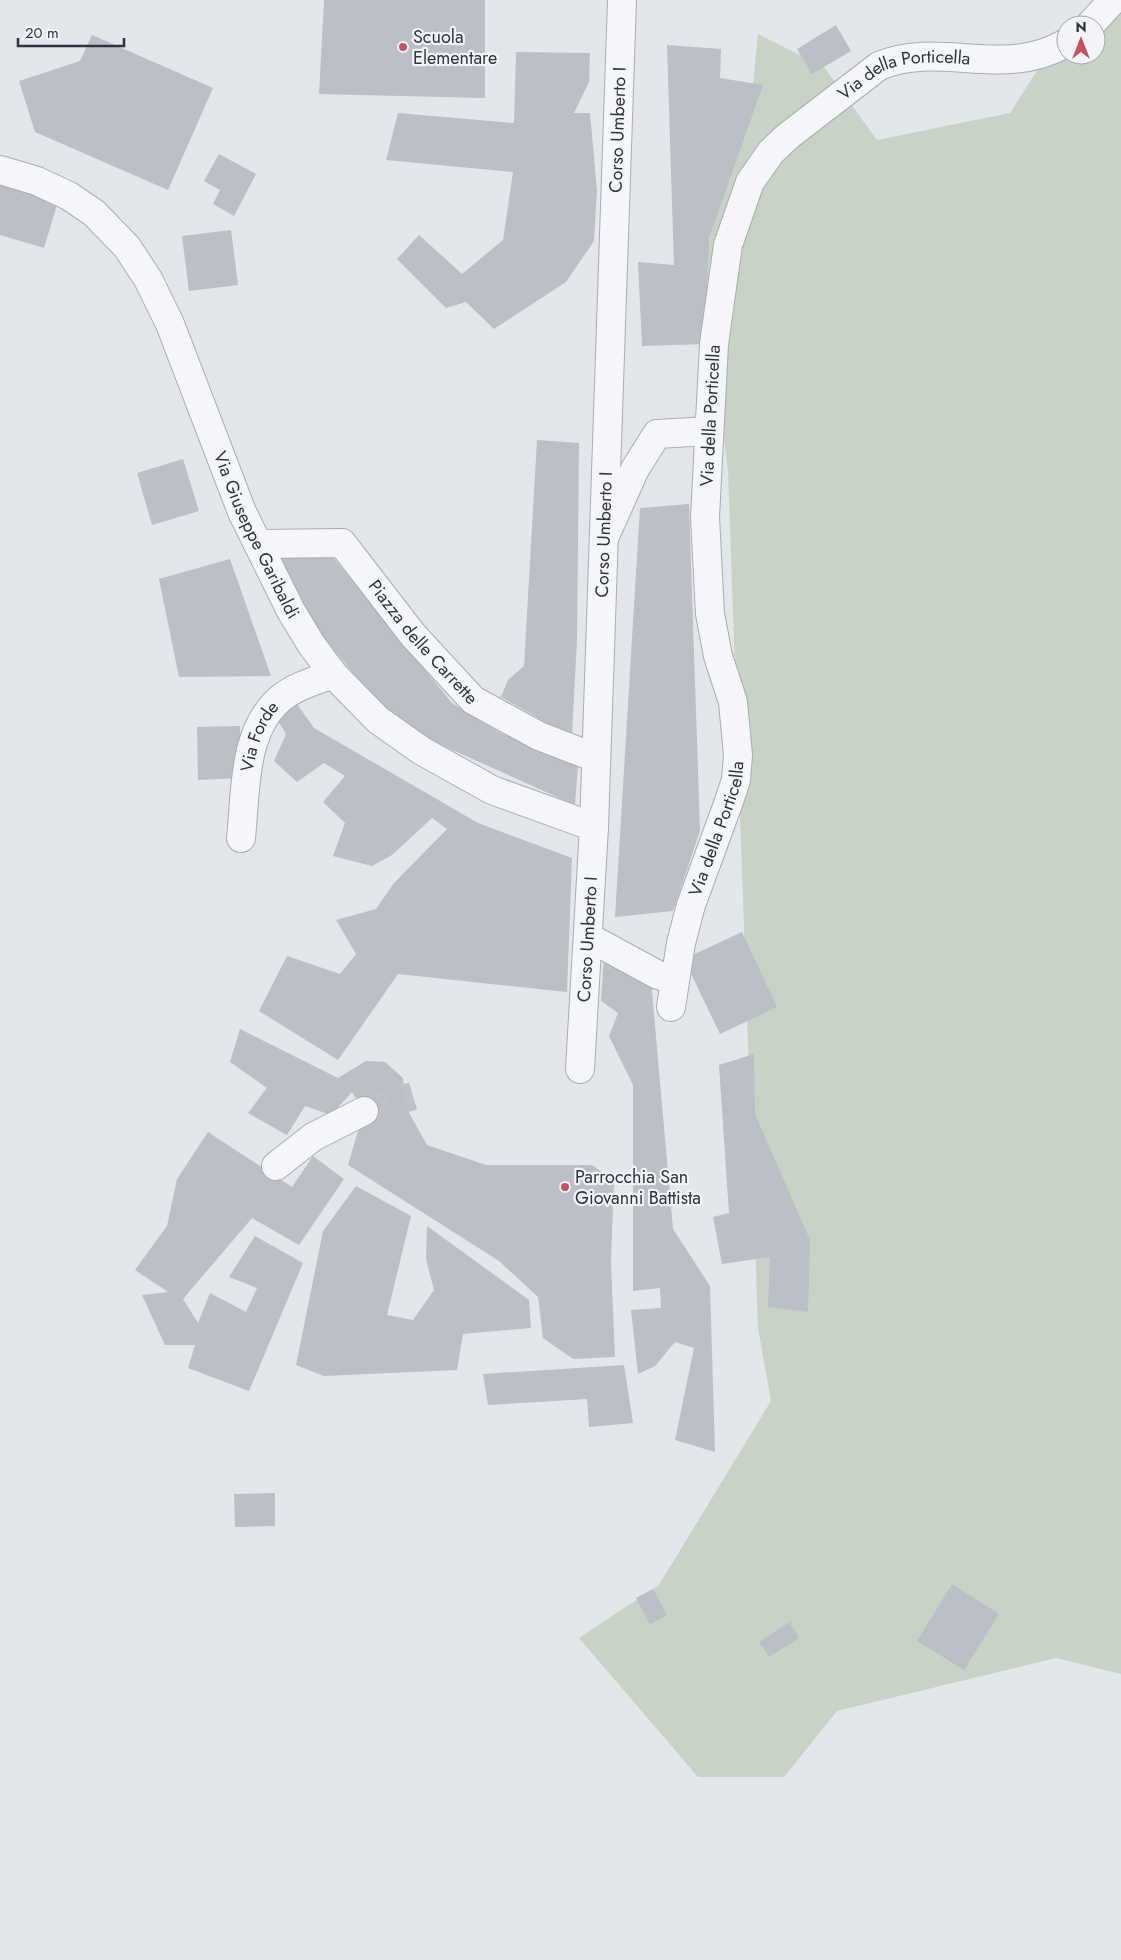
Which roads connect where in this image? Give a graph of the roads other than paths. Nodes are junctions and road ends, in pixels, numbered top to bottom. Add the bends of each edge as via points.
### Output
1 (622, 0) edge
2 (1112, 0) edge
3 (1099, 15) edge
4 (1056, 48) edge
5 (0, 170) edge
6 (709, 431) junction
7 (604, 538) junction
8 (258, 544) junction
9 (333, 674) junction
10 (596, 758) junction
11 (594, 826) junction
12 (242, 838) dead end
13 (588, 938) junction
14 (674, 980) junction
15 (671, 1007) dead end
16 (580, 1069) dead end
17 (364, 1111) tunnel mouth
18 (276, 1166) dead end

1 - 7 street, Corso Umberto I
2 - 3 street
4 - 6 street, Via della Porticella via 1022,59 992,61 914,56 892,61 868,73 771,152 750,182 728,246 714,344
5 - 8 street, Via Giuseppe Garibaldi via 37,181 69,196 94,213 127,247 148,279 170,324 242,512
6 - 7 street via 657,434 635,469
6 - 14 street, Via della Porticella via 705,517 708,599 715,642 733,702 738,756 736,780 691,905
7 - 10 street, Corso Umberto I
8 - 9 street, Via Giuseppe Garibaldi via 291,610
8 - 10 street, Piazza delle Carrette via 342,543 413,635 474,700 539,736
9 - 11 street, Via Giuseppe Garibaldi via 378,720 422,751 492,790
9 - 12 street, Via Forde via 280,698 262,721 248,764
10 - 11 street, Corso Umberto I
11 - 13 street, Corso Umberto I
13 - 14 street via 658,975
13 - 16 street, Corso Umberto I
14 - 15 street, Via della Porticella
17 - 18 street via 313,1137

